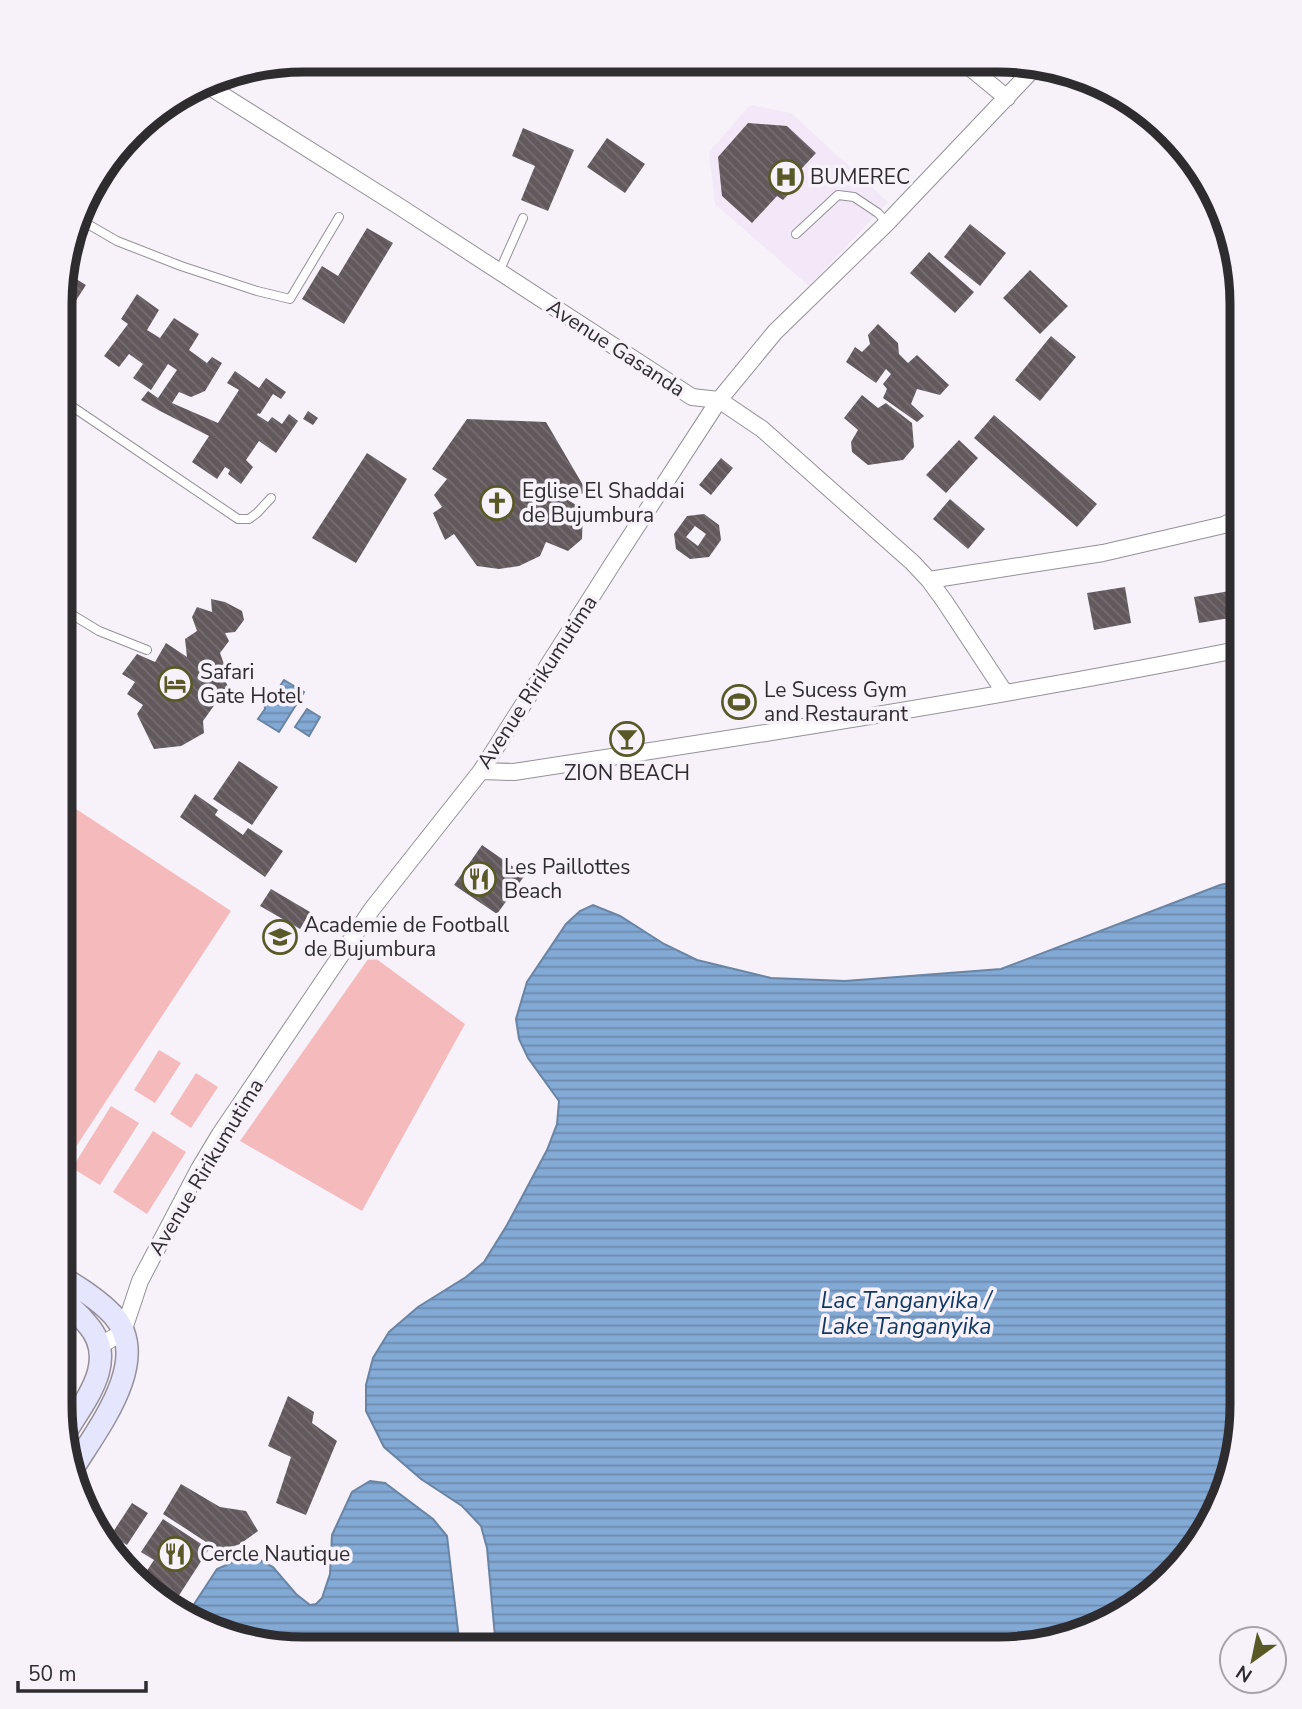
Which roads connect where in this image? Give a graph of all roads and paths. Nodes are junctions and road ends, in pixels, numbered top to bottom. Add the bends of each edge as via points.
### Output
1 (975, 72) edge
2 (1029, 74) edge
3 (215, 90) edge
4 (1007, 98) junction
5 (339, 217) dead end
6 (523, 219) dead end
7 (86, 223) edge
8 (887, 223) junction
9 (796, 234) dead end
10 (499, 272) junction
11 (719, 400) junction
12 (72, 406) edge
13 (271, 498) dead end
14 (1230, 522) edge
15 (929, 580) junction
16 (72, 615) edge
17 (147, 650) dead end
18 (1230, 651) edge
19 (1006, 693) junction
20 (481, 771) junction
21 (72, 1283) edge
22 (72, 1309) edge
23 (122, 1332) junction
24 (101, 1346) junction
25 (72, 1422) edge
26 (78, 1460) edge

1 - 4 street
2 - 4 street, Avenue Ririkumutima
3 - 10 street, Avenue Gasanda
4 - 8 street, Avenue Ririkumutima
5 - 7 lane via 290,299 181,266 117,241
6 - 10 lane
8 - 9 lane via 854,197 838,195
8 - 11 street, Avenue Ririkumutima via 775,332
10 - 11 street, Avenue Gasanda via 692,397
11 - 15 street, Avenue Gasanda via 762,429
11 - 20 street, Avenue Ririkumutima
12 - 13 lane via 238,519 249,519
14 - 15 street via 1103,553
15 - 19 street, Avenue Gasanda
16 - 17 lane
18 - 19 street
19 - 20 street via 514,772
20 - 23 street, Avenue Ririkumutima via 372,909 220,1134 140,1281
21 - 23 main road via 114,1316
22 - 24 main road via 94,1331
23 - 24 street
23 - 26 main road via 127,1364 122,1381
24 - 25 main road via 98,1376

